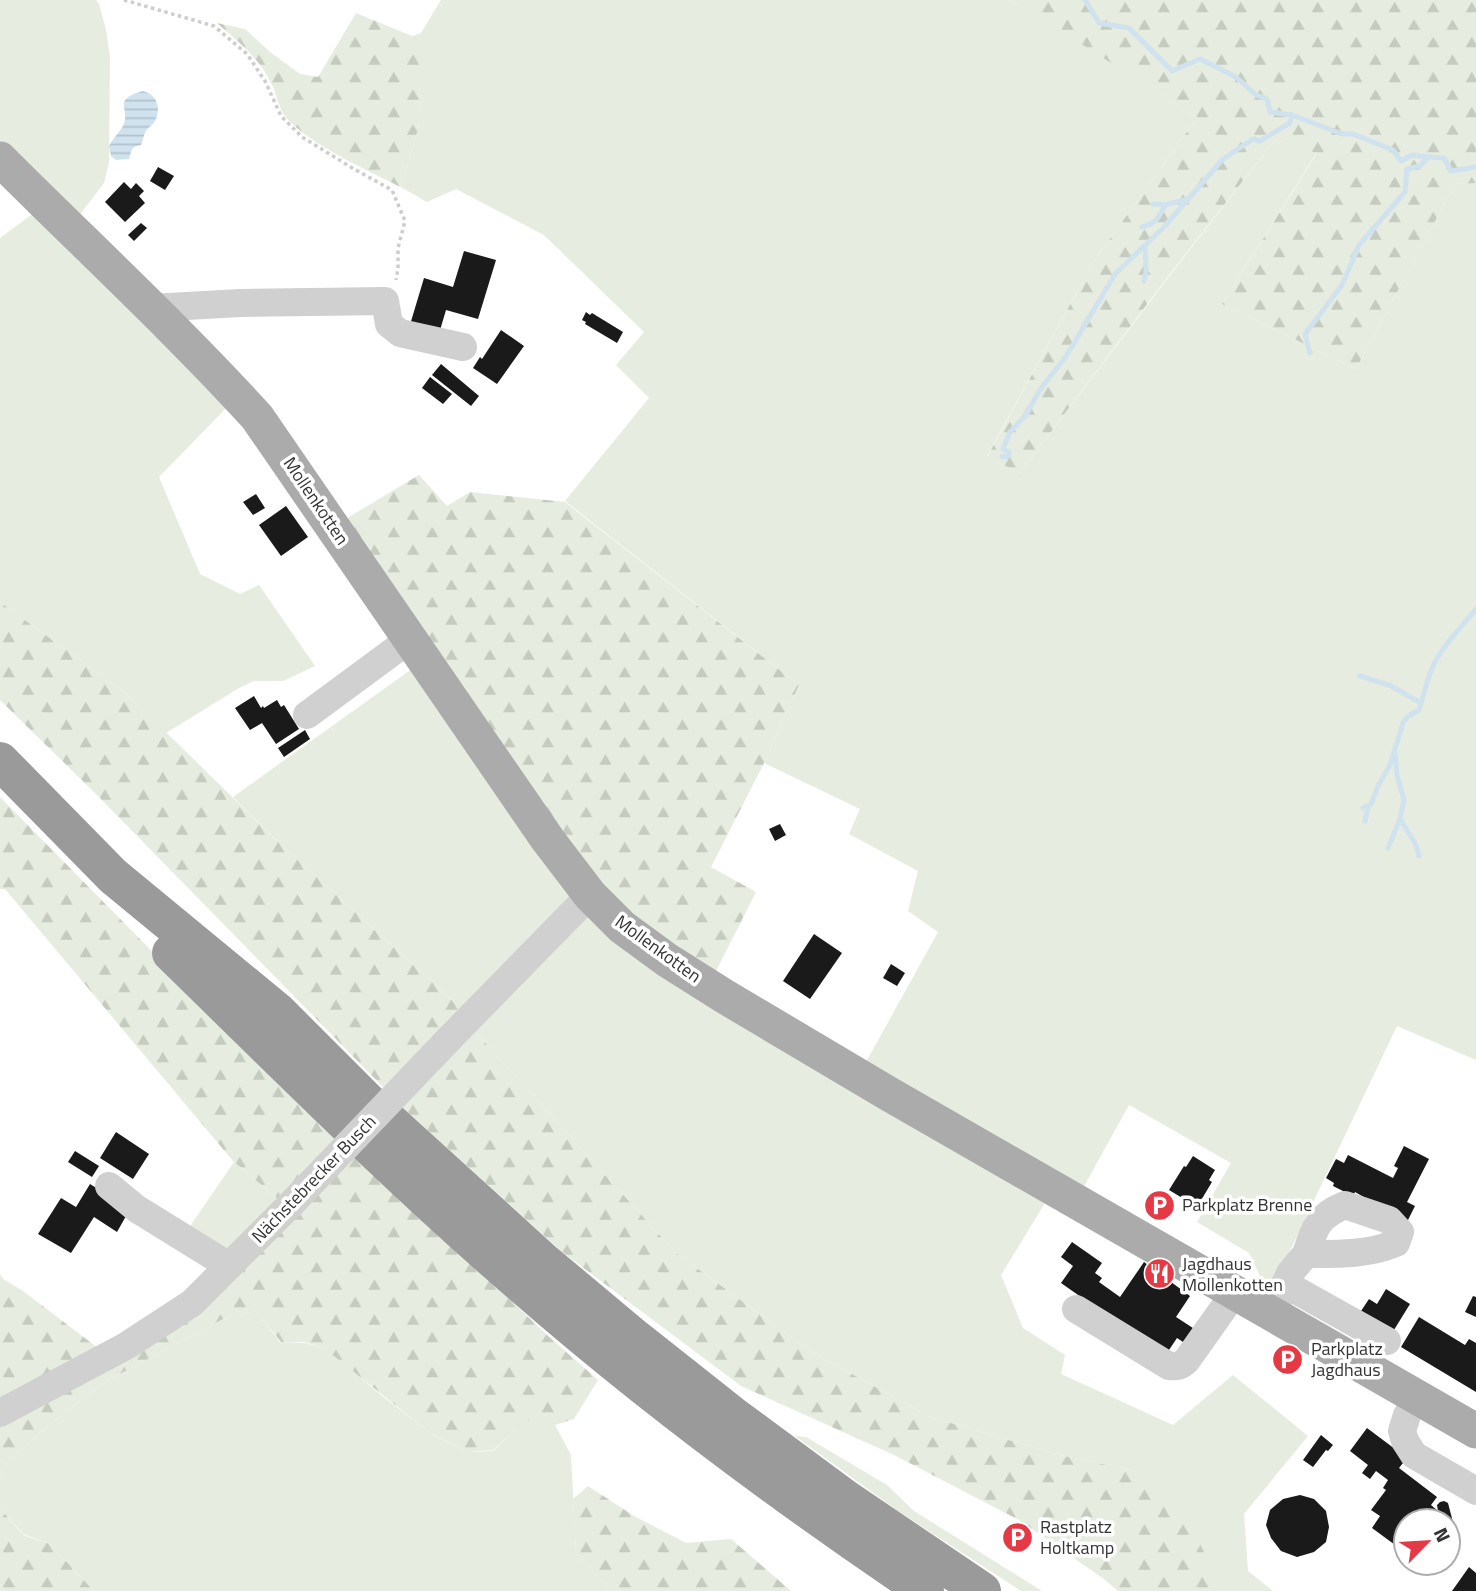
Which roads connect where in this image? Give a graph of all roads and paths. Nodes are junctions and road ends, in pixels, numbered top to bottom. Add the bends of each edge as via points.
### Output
1 (124, 0) edge
2 (0, 159) edge
3 (385, 301) junction
4 (151, 308) junction
5 (463, 347) dead end
6 (410, 639) junction
7 (307, 715) dead end
8 (0, 761) edge
9 (0, 785) edge
10 (590, 895) junction
11 (109, 1186) dead end
12 (1306, 1254) dead end
13 (229, 1266) junction
14 (1235, 1292) junction
15 (1278, 1299) junction
16 (1076, 1309) dead end
17 (635, 1338) junction
18 (1388, 1340) dead end
19 (1418, 1398) junction
20 (0, 1413) edge
21 (794, 1427) dead end
22 (1476, 1430) edge
23 (1476, 1492) edge
24 (925, 1591) edge
25 (982, 1591) edge

1 - 3 path via 214,26 247,54 281,116 302,137 392,190 405,221 394,292
2 - 4 main road, Mollenkotten
3 - 4 street
3 - 5 street via 389,324 400,333
4 - 6 main road, Mollenkotten via 257,417
6 - 7 street
6 - 10 main road, Mollenkotten
8 - 17 highway via 113,876 278,1012 461,1188
9 - 24 highway via 343,1122 521,1285 708,1437
10 - 13 street, Nächstebrecker Busch, bridge
10 - 14 main road, Mollenkotten via 622,927 724,996
11 - 13 street via 137,1209
12 - 15 street via 1290,1273
13 - 20 street, Nächstebrecker Busch via 192,1303 126,1346
14 - 15 main road, Mollenkotten
14 - 16 street via 1187,1360 1176,1367
15 - 18 street
15 - 19 main road, Mollenkotten
17 - 21 highway
17 - 25 highway via 846,1499
19 - 22 main road, Mollenkotten
19 - 23 street via 1402,1431 1405,1441 1415,1455

